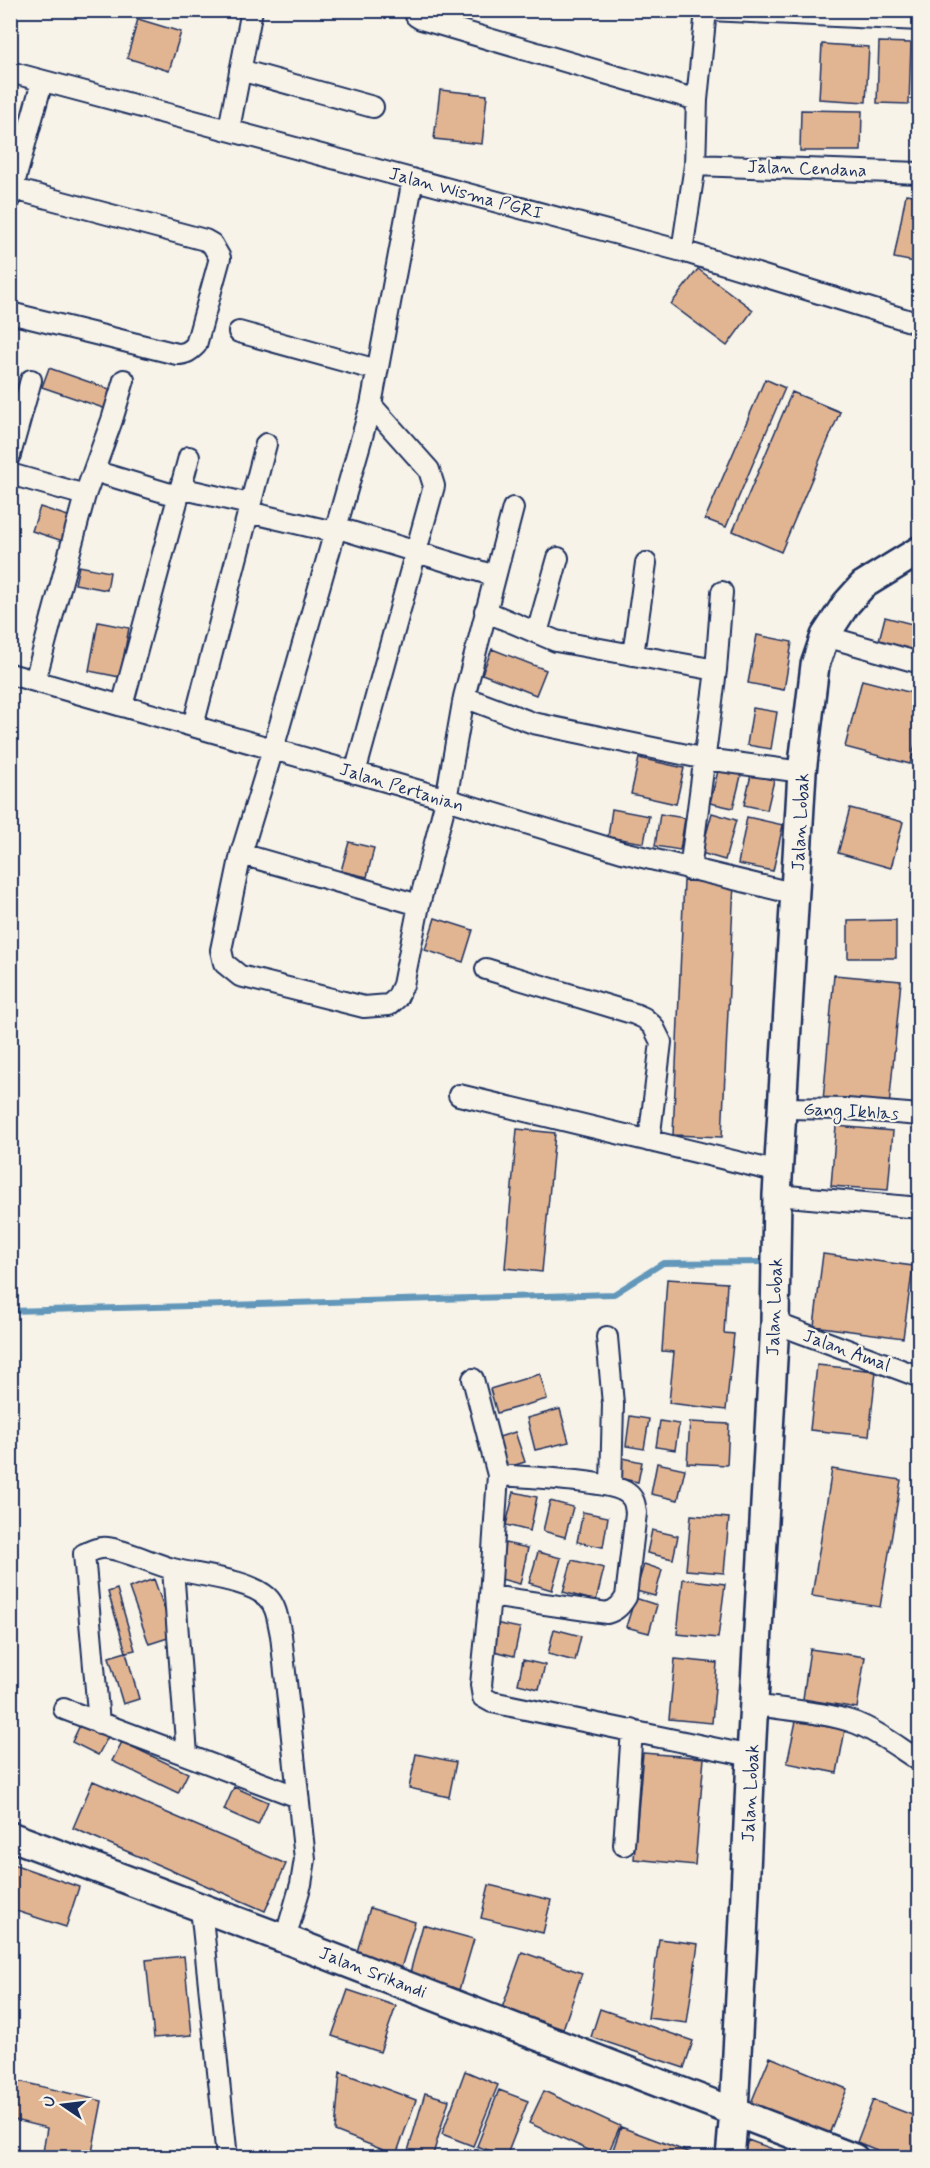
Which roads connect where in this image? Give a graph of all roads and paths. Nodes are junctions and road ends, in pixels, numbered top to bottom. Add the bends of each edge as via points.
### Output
1 (252, 10) edge
2 (414, 10) edge
3 (708, 10) edge
4 (920, 20) edge
5 (240, 70) junction
6 (11, 74) edge
7 (42, 82) junction
8 (697, 100) junction
9 (373, 106) dead end
10 (229, 129) junction
11 (695, 165) junction
12 (920, 173) edge
13 (413, 179) junction
14 (11, 192) edge
15 (682, 251) junction
16 (10, 313) edge
17 (920, 324) edge
18 (239, 332) dead end
19 (378, 370) junction
20 (31, 380) dead end
21 (124, 380) dead end
22 (370, 405) junction
23 (266, 444) dead end
24 (10, 455) edge
25 (189, 457) dead end
26 (94, 471) junction
27 (10, 474) edge
28 (179, 492) junction
29 (85, 495) junction
30 (249, 508) junction
31 (513, 508) dead end
32 (335, 529) junction
33 (416, 550) junction
34 (920, 550) edge
35 (558, 558) dead end
36 (646, 563) dead end
37 (495, 576) junction
38 (722, 592) dead end
39 (486, 611) junction
40 (537, 633) junction
41 (825, 636) junction
42 (633, 655) junction
43 (920, 663) edge
44 (716, 670) junction
45 (10, 674) edge
46 (36, 681) junction
47 (464, 698) junction
48 (122, 706) junction
49 (193, 726) junction
50 (273, 749) junction
51 (706, 759) junction
52 (802, 772) junction
53 (355, 773) junction
54 (446, 800) junction
55 (241, 854) junction
56 (690, 870) junction
57 (796, 894) junction
58 (419, 905) junction
59 (486, 969) dead end
60 (459, 1095) dead end
61 (783, 1108) junction
62 (920, 1115) edge
63 (649, 1141) junction
64 (778, 1183) junction
65 (920, 1208) edge
66 (775, 1323) junction
67 (607, 1337) dead end
68 (920, 1377) edge
69 (473, 1379) dead end
70 (498, 1475) junction
71 (611, 1485) junction
72 (173, 1569) junction
73 (490, 1596) junction
74 (755, 1706) junction
75 (64, 1709) dead end
76 (99, 1722) junction
77 (632, 1730) junction
78 (187, 1755) junction
79 (751, 1756) junction
80 (920, 1761) edge
81 (298, 1797) junction
82 (10, 1836) edge
83 (624, 1845) dead end
84 (201, 1908) junction
85 (285, 1939) junction
86 (734, 2111) junction
87 (227, 2157) edge
88 (729, 2157) edge
89 (854, 2157) edge

1 - 5 street
2 - 8 street via 421,20
3 - 4 street
3 - 8 street
5 - 9 street
5 - 10 street
6 - 7 street, Jalan Wisma PGRI
7 - 10 street, Jalan Wisma PGRI
7 - 14 street
8 - 11 street
10 - 13 street, Jalan Wisma PGRI
11 - 12 street, Jalan Cendana
11 - 15 street
13 - 15 street, Jalan Wisma PGRI
13 - 19 street
14 - 16 street via 205,240 220,258 196,345 184,354
15 - 17 street, Jalan Wisma PGRI
18 - 19 street
19 - 22 street
20 - 24 street
21 - 26 street
22 - 32 street
22 - 33 street via 429,470 434,486
23 - 30 street
25 - 28 street
26 - 28 street
26 - 29 street
27 - 29 street
28 - 30 street
28 - 48 street
29 - 46 street
30 - 32 street
30 - 49 street
31 - 37 street
32 - 33 street
32 - 50 street
33 - 37 street
33 - 53 street
34 - 41 main road, Jalan Lobak via 863,585
35 - 40 street
36 - 42 street
37 - 39 street
38 - 44 street
39 - 40 street
39 - 47 street
40 - 42 street via 556,641
41 - 43 street
41 - 52 main road, Jalan Lobak via 815,665
42 - 44 street
44 - 51 street
45 - 46 street, Jalan Pertanian
46 - 48 street, Jalan Pertanian
47 - 51 street via 533,723
47 - 54 street
48 - 49 street, Jalan Pertanian
49 - 50 street, Jalan Pertanian
50 - 53 street, Jalan Pertanian
50 - 55 street
51 - 52 street
51 - 56 street
52 - 57 main road, Jalan Lobak
53 - 54 street, Jalan Pertanian
54 - 56 street, Jalan Pertanian
54 - 58 street
55 - 58 street
55 - 58 street via 221,950 224,963 240,976 364,1006 389,1005 403,986
56 - 57 street, Jalan Pertanian
57 - 61 main road, Jalan Lobak
59 - 63 street via 635,1014 653,1026 661,1042
60 - 63 street
61 - 62 street, Gang Ikhlas
61 - 64 main road, Jalan Lobak
63 - 64 street
64 - 65 street
64 - 66 main road, Jalan Lobak
66 - 68 street, Jalan Amal
66 - 74 main road, Jalan Lobak
67 - 71 street via 613,1404
69 - 70 street
70 - 71 street
70 - 73 street
71 - 73 street via 628,1494 636,1513 626,1597 615,1611
72 - 76 street via 106,1548 84,1554
72 - 78 street
72 - 81 street via 255,1589 274,1606 281,1635
73 - 77 street via 483,1697
74 - 79 main road, Jalan Lobak
74 - 80 street via 856,1723
75 - 76 street
76 - 78 street
77 - 79 street
77 - 83 street
78 - 81 street
79 - 86 main road, Jalan Lobak
81 - 85 street via 304,1873
82 - 84 main road, Jalan Srikandi
84 - 85 main road, Jalan Srikandi
84 - 87 street
85 - 86 main road, Jalan Srikandi
86 - 88 main road, Jalan Lobak
86 - 89 main road, Jalan Srikandi

